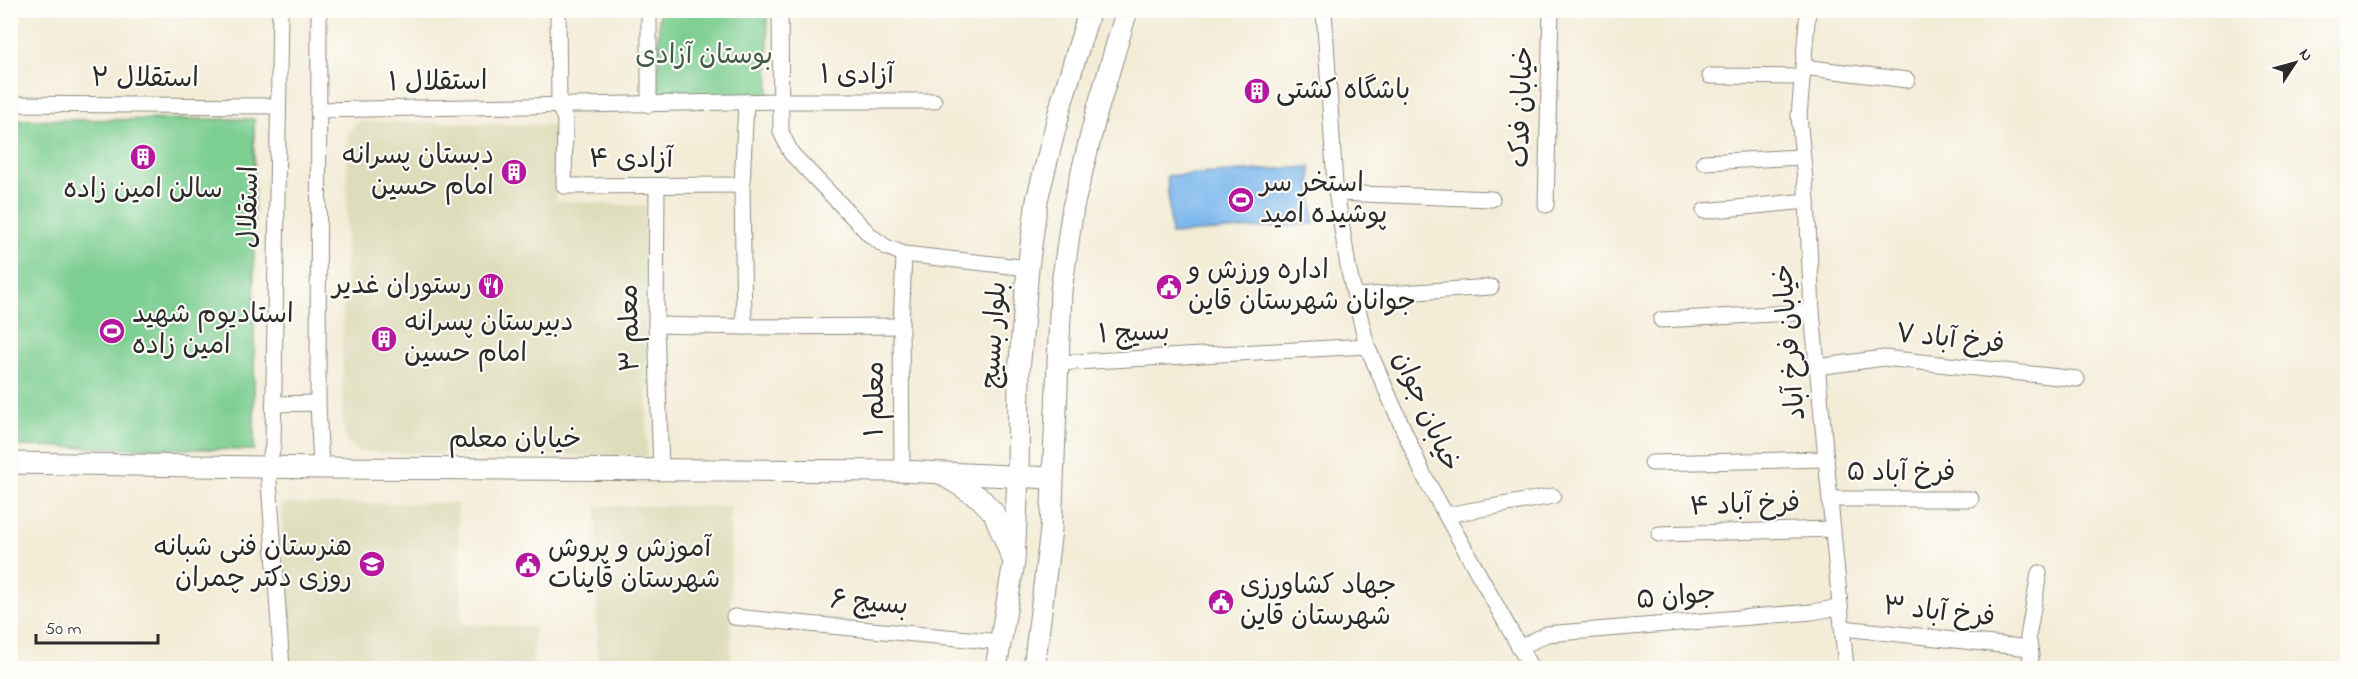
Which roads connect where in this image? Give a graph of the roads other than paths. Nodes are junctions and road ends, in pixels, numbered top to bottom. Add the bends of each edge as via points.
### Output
1 (280, 10) edge
2 (319, 10) edge
3 (558, 10) edge
4 (649, 10) edge
5 (780, 10) edge
6 (1090, 10) edge
7 (1127, 10) edge
8 (1324, 10) edge
9 (1551, 10) edge
10 (1808, 10) edge
11 (1802, 72) junction
12 (1710, 76) dead end
13 (1907, 80) dead end
14 (780, 101) junction
15 (934, 101) dead end
16 (746, 102) junction
17 (10, 104) edge
18 (649, 105) junction
19 (279, 106) junction
20 (559, 106) junction
21 (318, 110) junction
22 (1802, 157) junction
23 (1704, 162) dead end
24 (742, 185) junction
25 (657, 186) junction
26 (1337, 194) junction
27 (1492, 199) dead end
28 (1807, 201) junction
29 (1546, 205) dead end
30 (1704, 211) dead end
31 (904, 254) junction
32 (1028, 268) junction
33 (1491, 286) dead end
34 (1356, 297) junction
35 (1812, 312) junction
36 (1660, 320) dead end
37 (656, 325) junction
38 (901, 326) junction
39 (744, 327) junction
40 (1367, 346) junction
41 (1057, 363) junction
42 (1818, 367) junction
43 (2077, 379) dead end
44 (318, 403) junction
45 (273, 404) junction
46 (1826, 459) junction
47 (1652, 463) dead end
48 (10, 464) edge
49 (268, 467) junction
50 (321, 468) junction
51 (661, 469) junction
52 (902, 471) junction
53 (939, 472) junction
54 (1018, 477) junction
55 (1052, 478) junction
56 (1553, 496) dead end
57 (1830, 499) junction
58 (1971, 499) dead end
59 (1446, 515) junction
60 (1833, 529) junction
61 (1659, 534) dead end
62 (1014, 562) junction
63 (2039, 573) dead end
64 (1840, 607) junction
65 (734, 617) dead end
66 (1843, 628) junction
67 (1000, 642) junction
68 (1519, 648) junction
69 (2030, 648) junction
70 (282, 669) edge
71 (996, 669) edge
72 (1034, 669) edge
73 (1531, 669) edge
74 (1846, 669) edge
75 (2030, 669) edge

1 - 19 street, استقلال
2 - 21 street
3 - 20 street
4 - 18 street
5 - 14 street
6 - 32 main road, بلوار بسیج via 1037,200
7 - 41 main road via 1073,207 1061,291
8 - 26 street, خیابان جوان
9 - 29 street, خیابان فدک
10 - 11 street, خیابان فرخ آباد
11 - 12 street
11 - 13 street
11 - 22 street, خیابان فرخ آباد via 1798,116
14 - 15 street, آزادی ۱
14 - 16 street, آزادی ۱
14 - 31 street via 781,132 791,153 871,236
16 - 18 street, آزادی ۱
16 - 24 street
17 - 19 street, استقلال ۲
18 - 20 street, استقلال ۱
19 - 45 street, استقلال
20 - 21 street, استقلال ۱
20 - 25 street, آزادی ۴ via 565,119 564,186
21 - 44 street
22 - 23 street
22 - 28 street, خیابان فرخ آباد
24 - 25 street, آزادی ۴
24 - 39 street
25 - 37 street, معلم ۳
26 - 27 street
26 - 34 street, خیابان جوان
28 - 30 street
28 - 35 street, خیابان فرخ آباد
31 - 32 street
31 - 38 street, معلم ۱
32 - 54 main road, بلوار بسیج via 1019,372
33 - 34 street
34 - 40 street, خیابان جوان
35 - 36 street
35 - 42 street, خیابان فرخ آباد
37 - 39 street
37 - 51 street, معلم ۳
38 - 39 street
38 - 52 street, معلم ۱
40 - 41 street, بسیج ۱
40 - 59 street, خیابان جوان
41 - 55 main road
42 - 43 street, فرخ آباد ۷ via 1884,358
42 - 46 street, خیابان فرخ آباد
44 - 45 street
44 - 50 street
45 - 49 street, استقلال via 273,446
46 - 47 street
46 - 57 street, خیابان فرخ آباد
48 - 49 main road, خیابان معلم
49 - 50 main road, خیابان معلم
49 - 70 street, استقلال
50 - 51 main road, خیابان معلم
51 - 52 main road, خیابان معلم
52 - 53 main road, خیابان معلم
53 - 54 main road, خیابان معلم
53 - 62 main road via 980,498 994,513
54 - 55 main road, خیابان معلم
54 - 62 main road, بلوار بسیج
55 - 72 main road via 1051,529
56 - 59 street
57 - 58 street, فرخ آباد ۵
57 - 60 street, خیابان فرخ آباد
59 - 68 street, خیابان جوان
60 - 61 street, فرخ آباد ۴
60 - 64 street, خیابان فرخ آباد
62 - 67 main road, بلوار بسیج
63 - 69 street via 2028,638
64 - 66 street, خیابان فرخ آباد
64 - 68 street, جوان ۵ via 1547,634
65 - 67 street, بسیج ۶
66 - 69 street, فرخ آباد ۳
66 - 74 street, خیابان فرخ آباد
67 - 71 main road, بلوار بسیج
68 - 73 street, خیابان جوان
69 - 75 street

